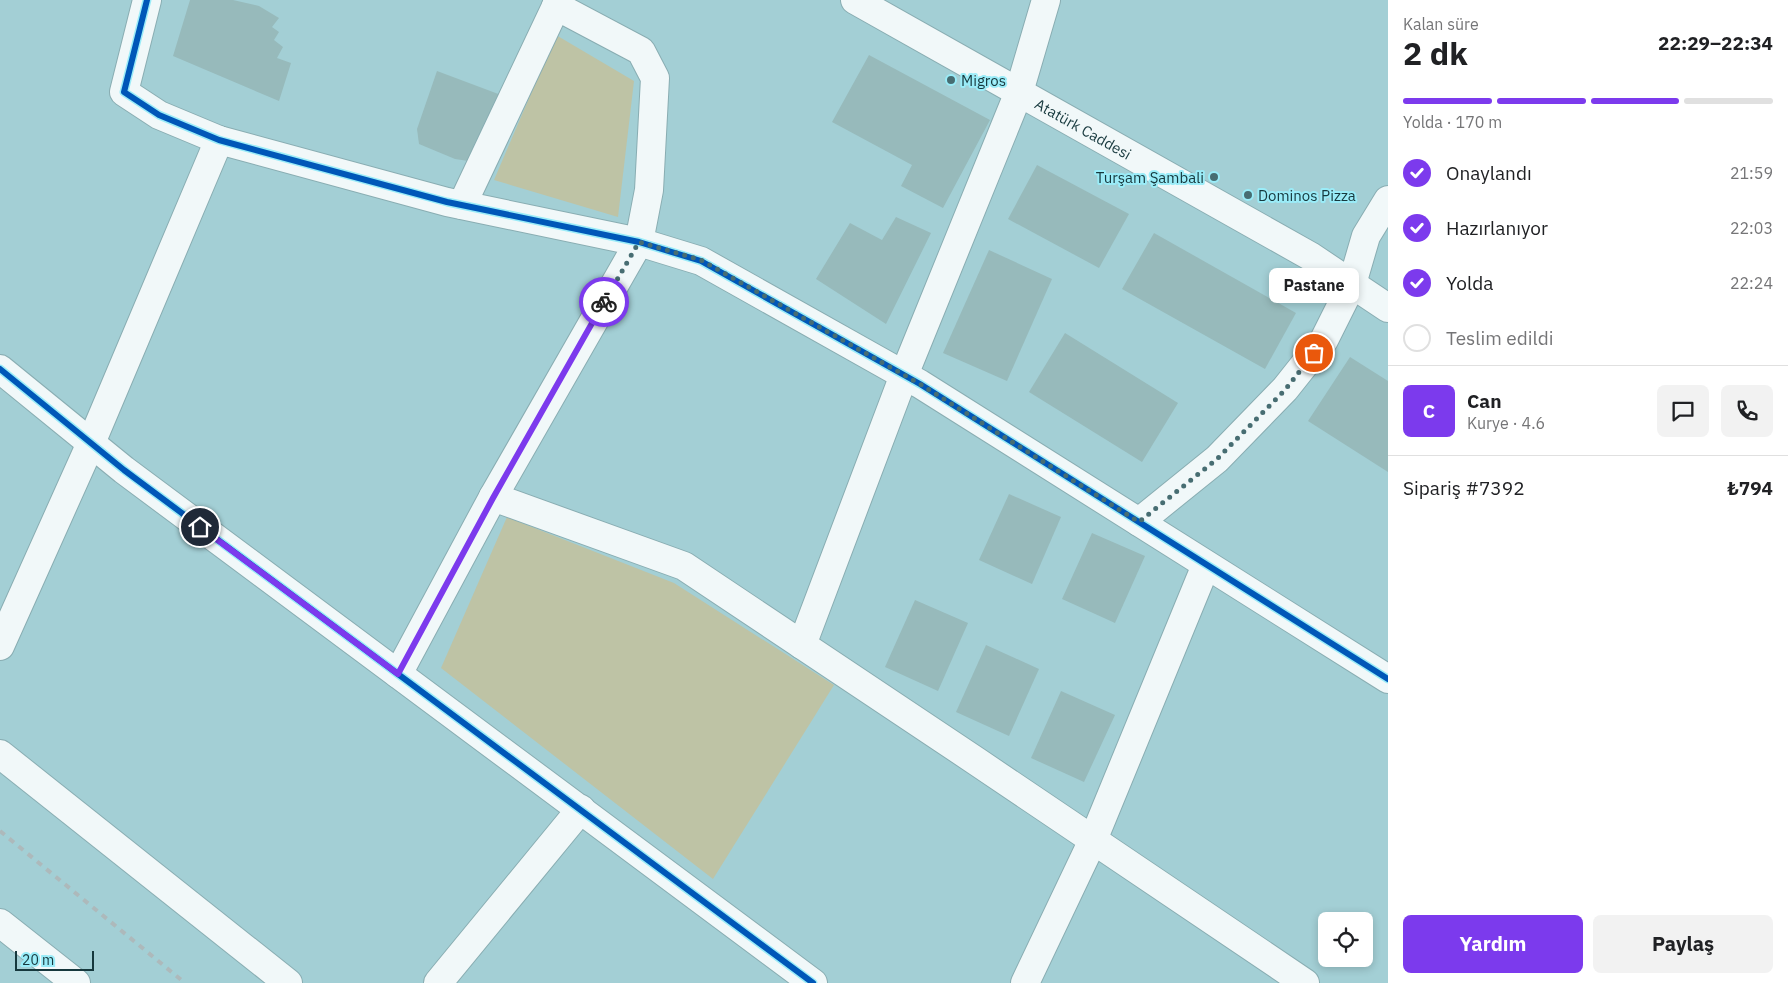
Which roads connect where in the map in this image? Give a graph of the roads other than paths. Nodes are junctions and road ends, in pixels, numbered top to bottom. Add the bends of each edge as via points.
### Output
1 (147, 0) edge
2 (855, 0) edge
3 (1046, 0) edge
4 (558, 3) edge
5 (1019, 92) junction
6 (219, 140) junction
7 (1388, 200) edge
8 (462, 205) junction
9 (639, 242) junction
10 (1352, 284) junction
11 (1388, 308) edge
12 (0, 369) edge
13 (904, 375) junction
14 (91, 443) junction
15 (493, 498) junction
16 (1139, 522) junction
17 (1206, 565) junction
18 (802, 645) junction
19 (0, 646) edge
20 (398, 674) junction
21 (1388, 679) edge
22 (0, 754) edge
23 (581, 809) junction
24 (1093, 840) junction
25 (0, 923) edge
26 (76, 983) edge
27 (288, 983) edge
28 (438, 983) edge
29 (813, 983) edge
30 (1025, 983) edge
31 (1305, 983) edge

1 - 6 street via 124,92 159,115
2 - 5 street, Atatürk Caddesi
3 - 5 street
4 - 8 street
4 - 9 street via 641,51 655,78 649,190
5 - 10 street, Atatürk Caddesi via 1310,256
5 - 13 street
6 - 8 street
6 - 14 street
7 - 10 street via 1366,236
8 - 9 street
9 - 13 street via 701,260
9 - 15 street
10 - 11 street, Atatürk Caddesi
10 - 16 street via 1324,340 1285,390 1217,459
12 - 14 street
13 - 16 street
13 - 18 street
14 - 19 street
14 - 20 street
15 - 18 street via 684,566
15 - 20 street
16 - 17 street
17 - 21 street
17 - 24 street
18 - 24 street
20 - 23 street
22 - 27 street
23 - 28 street
23 - 29 street
24 - 30 street
24 - 31 street
25 - 26 street

